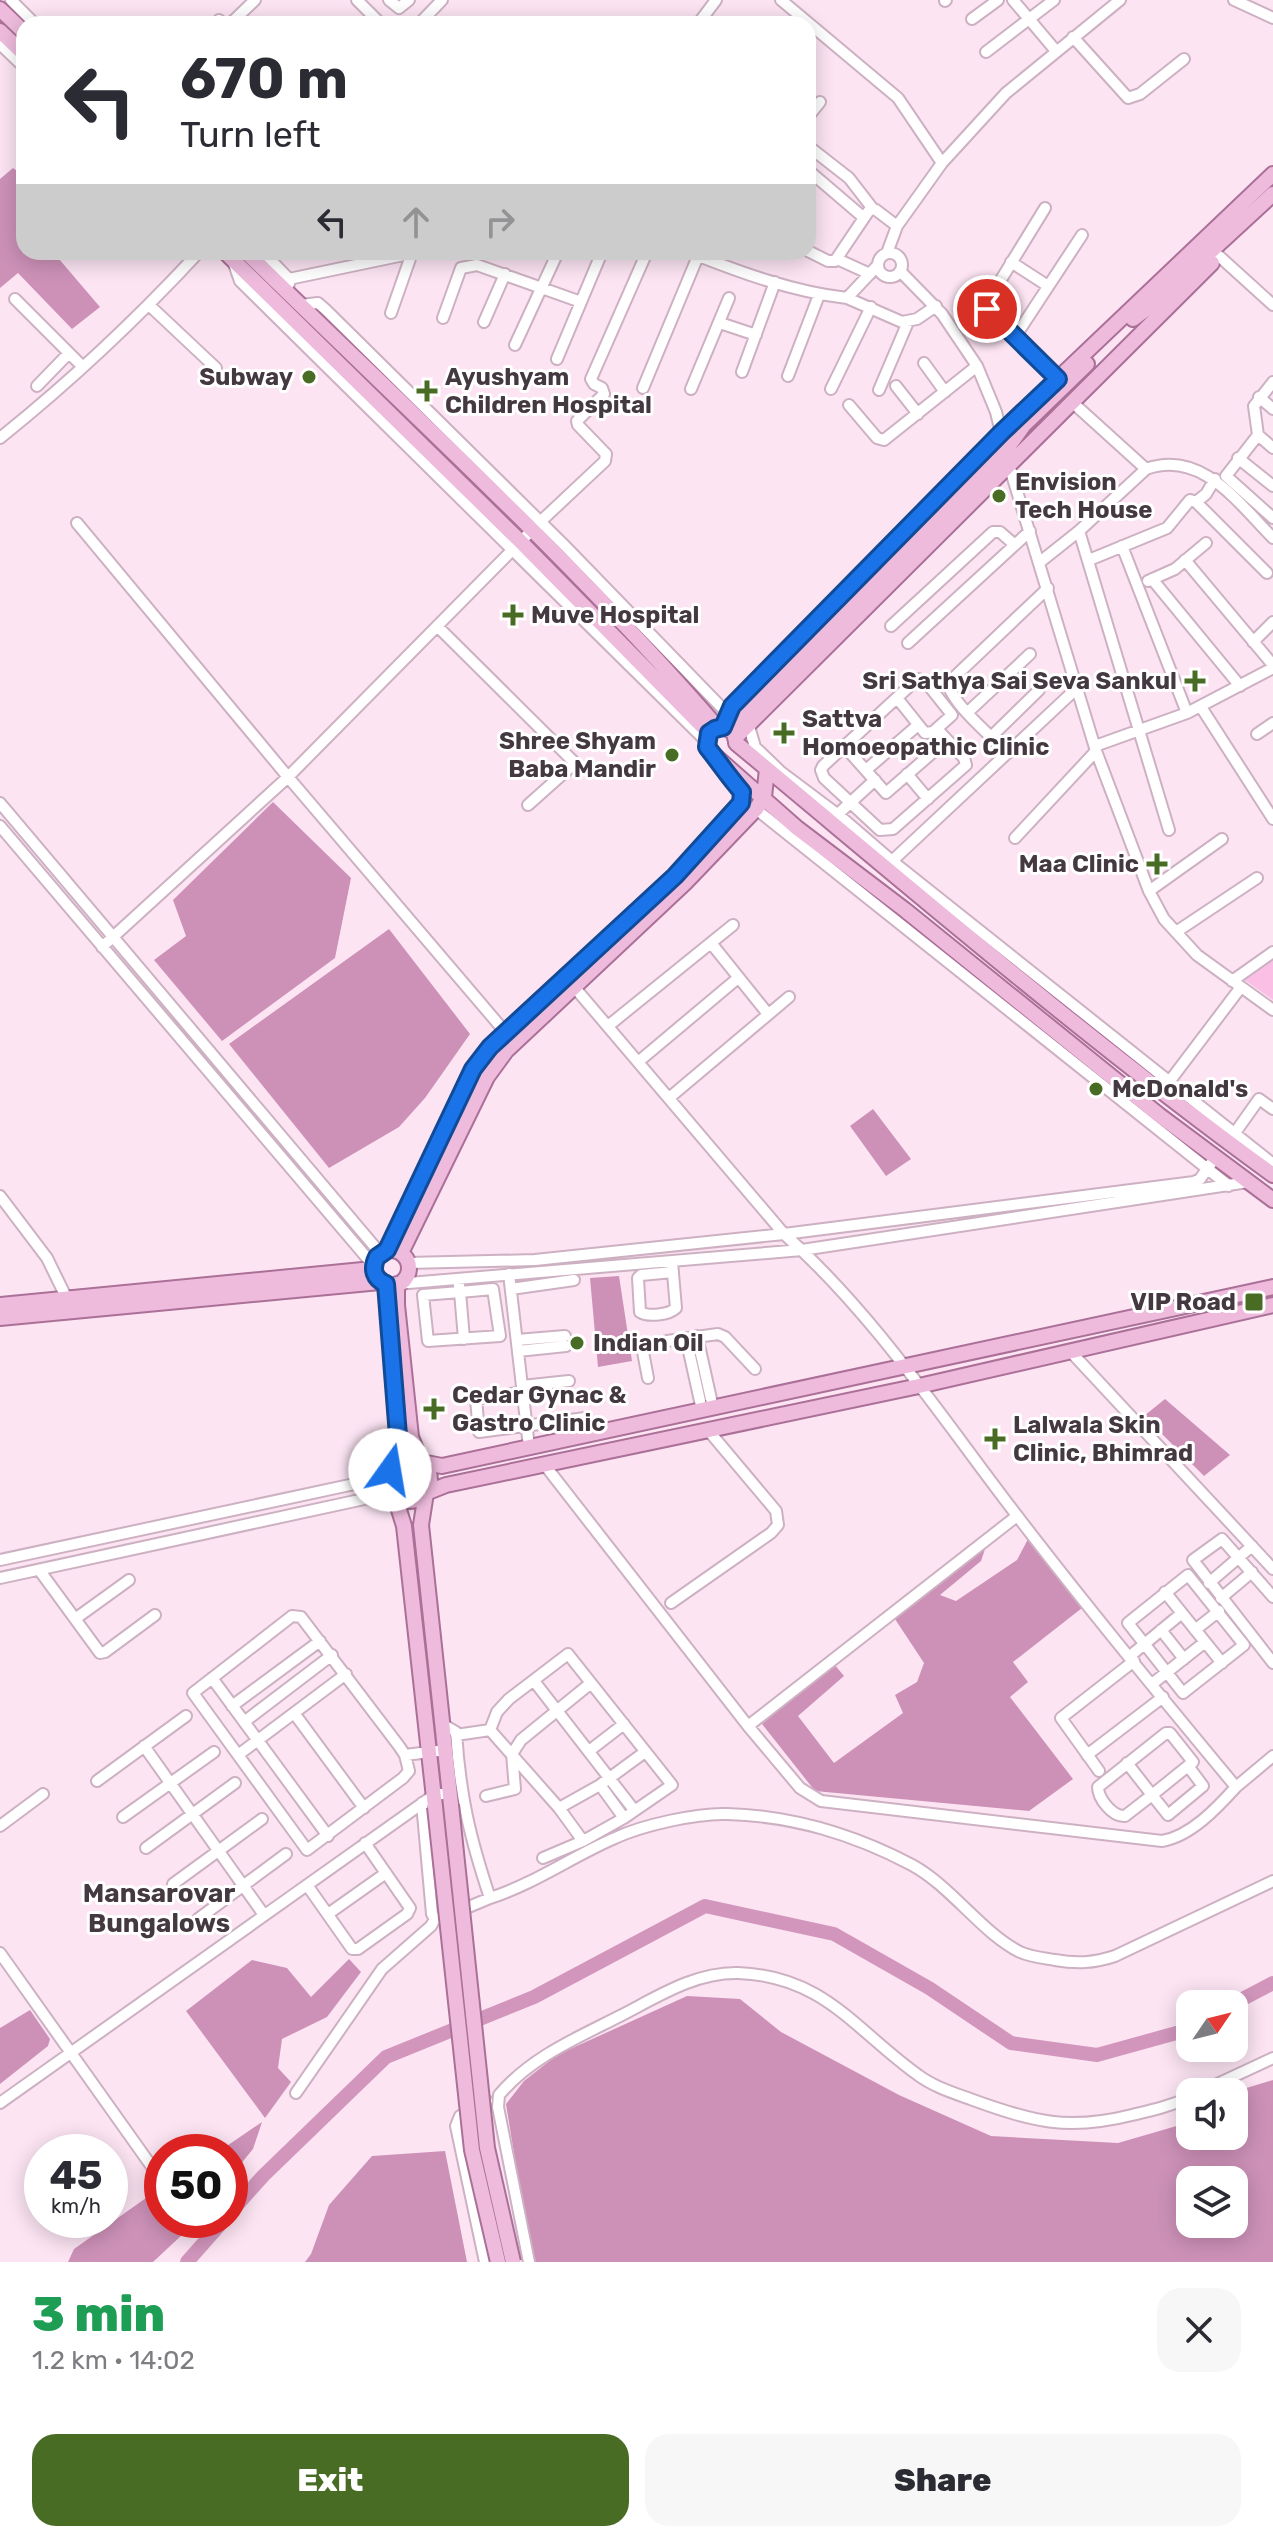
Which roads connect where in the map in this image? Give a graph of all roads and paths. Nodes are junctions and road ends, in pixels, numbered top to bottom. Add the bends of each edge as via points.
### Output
1 (11, 0) edge
2 (255, 0) edge
3 (357, 0) edge
4 (389, 0) edge
5 (409, 0) edge
6 (442, 0) edge
7 (781, 0) edge
8 (998, 0) edge
9 (1013, 0) edge
10 (1054, 0) edge
11 (1120, 0) edge
12 (1234, 0) edge
13 (1265, 0) edge
14 (0, 9) edge
15 (1257, 10) junction
16 (27, 16) edge
17 (233, 16) edge
18 (373, 16) edge
19 (427, 16) edge
20 (800, 16) edge
21 (1273, 18) edge
22 (972, 19) dead end
23 (1029, 19) junction
24 (16, 24) edge
25 (816, 29) edge
26 (0, 31) edge
27 (1073, 37) junction
28 (0, 44) edge
29 (16, 46) edge
30 (1056, 51) junction
31 (986, 52) dead end
32 (16, 59) edge
33 (1184, 59) dead end
34 (820, 102) dead end
35 (816, 107) edge
36 (816, 152) edge
37 (942, 163) junction
38 (1273, 174) edge
39 (816, 177) edge
40 (1273, 194) edge
41 (1273, 205) edge
42 (1045, 208) dead end
43 (873, 209) junction
44 (863, 217) junction
45 (897, 226) junction
46 (1082, 235) dead end
47 (887, 253) junction
48 (816, 255) edge
49 (1219, 256) junction
50 (837, 259) junction
51 (191, 260) edge
52 (240, 260) edge
53 (244, 260) edge
54 (269, 260) edge
55 (388, 260) edge
56 (412, 260) edge
57 (555, 260) edge
58 (599, 260) edge
59 (643, 260) edge
60 (691, 260) edge
61 (711, 260) edge
62 (1011, 262) junction
63 (874, 270) junction
64 (900, 271) junction
65 (505, 274) junction
66 (775, 282) junction
67 (288, 286) junction
68 (1048, 286) junction
69 (542, 290) junction
70 (819, 295) junction
71 (729, 298) dead end
72 (847, 298) junction
73 (15, 299) dead end
74 (581, 302) junction
75 (149, 305) junction
76 (1273, 305) edge
77 (936, 306) junction
78 (871, 307) junction
79 (391, 313) dead end
80 (443, 318) dead end
81 (484, 322) dead end
82 (908, 322) junction
83 (720, 323) junction
84 (756, 335) junction
85 (1015, 337) junction
86 (515, 345) dead end
87 (69, 353) junction
88 (557, 359) dead end
89 (924, 363) dead end
90 (977, 366) junction
91 (83, 367) junction
92 (216, 368) dead end
93 (742, 372) dead end
94 (788, 376) dead end
95 (1058, 379) junction
96 (1273, 382) edge
97 (37, 386) dead end
98 (896, 386) dead end
99 (643, 388) dead end
100 (691, 389) dead end
101 (831, 389) dead end
102 (879, 390) dead end
103 (945, 392) junction
104 (1259, 397) junction
105 (1072, 402) junction
106 (849, 405) dead end
107 (1273, 409) edge
108 (918, 414) junction
109 (1002, 432) junction
110 (1258, 435) junction
111 (0, 438) edge
112 (1273, 448) edge
113 (1007, 457) junction
114 (1238, 458) junction
115 (1146, 469) junction
116 (1215, 479) junction
117 (1273, 486) edge
118 (1196, 502) junction
119 (1273, 518) edge
120 (77, 523) dead end
121 (536, 526) junction
122 (1030, 531) junction
123 (1079, 531) junction
124 (1273, 538) edge
125 (1206, 543) dead end
126 (1015, 545) junction
127 (1122, 546) junction
128 (517, 547) junction
129 (1089, 560) junction
130 (1185, 560) junction
131 (1040, 562) junction
132 (1267, 573) dead end
133 (1152, 579) junction
134 (1138, 584) junction
135 (1048, 588) junction
136 (1273, 622) edge
137 (891, 626) dead end
138 (438, 627) junction
139 (1253, 642) junction
140 (908, 643) dead end
141 (1030, 654) dead end
142 (1273, 667) edge
143 (1240, 686) junction
144 (1077, 688) junction
145 (1039, 690) dead end
146 (897, 698) junction
147 (1201, 707) junction
148 (968, 712) junction
149 (1187, 713) junction
150 (748, 723) junction
151 (1273, 723) edge
152 (918, 725) junction
153 (937, 729) junction
154 (1141, 731) junction
155 (1257, 734) dead end
156 (722, 737) junction
157 (991, 737) junction
158 (947, 740) junction
159 (845, 747) junction
160 (1096, 748) junction
161 (1008, 753) junction
162 (767, 769) junction
163 (866, 770) junction
164 (907, 774) junction
165 (288, 777) junction
166 (875, 780) junction
167 (928, 799) junction
168 (851, 802) junction
169 (0, 803) edge
170 (760, 803) junction
171 (528, 805) dead end
172 (838, 814) junction
173 (1273, 819) edge
174 (0, 826) edge
175 (1169, 830) dead end
176 (1015, 838) dead end
177 (1222, 839) dead end
178 (892, 861) junction
179 (1257, 878) dead end
180 (1149, 891) junction
181 (942, 907) junction
182 (733, 925) dead end
183 (1176, 932) junction
184 (113, 937) junction
185 (711, 943) junction
186 (102, 947) junction
187 (1273, 952) edge
188 (738, 978) junction
189 (570, 983) junction
190 (1237, 984) junction
191 (789, 997) dead end
192 (1273, 1010) edge
193 (768, 1014) junction
194 (608, 1026) junction
195 (506, 1033) junction
196 (638, 1062) junction
197 (1166, 1086) junction
198 (669, 1098) junction
199 (1273, 1109) edge
200 (1231, 1138) junction
201 (1211, 1164) junction
202 (1273, 1171) edge
203 (1248, 1182) junction
204 (1229, 1186) junction
205 (0, 1196) edge
206 (1273, 1200) edge
207 (784, 1234) junction
208 (802, 1250) junction
209 (387, 1267) junction
210 (673, 1267) junction
211 (509, 1274) junction
212 (458, 1279) junction
213 (574, 1280) dead end
214 (1273, 1287) edge
215 (511, 1289) junction
216 (460, 1292) junction
217 (70, 1304) junction
218 (0, 1305) edge
219 (1273, 1305) edge
220 (0, 1318) edge
221 (691, 1337) junction
222 (464, 1339) junction
223 (566, 1341) dead end
224 (517, 1346) junction
225 (1071, 1352) junction
226 (905, 1366) junction
227 (755, 1369) dead end
228 (648, 1378) dead end
229 (569, 1381) dead end
230 (919, 1386) junction
231 (522, 1389) junction
232 (707, 1409) junction
233 (585, 1418) dead end
234 (527, 1426) junction
235 (708, 1430) junction
236 (529, 1447) junction
237 (421, 1462) junction
238 (544, 1464) junction
239 (395, 1465) junction
240 (426, 1493) junction
241 (395, 1497) junction
242 (1017, 1516) junction
243 (1252, 1546) junction
244 (1239, 1557) junction
245 (0, 1560) edge
246 (1273, 1569) edge
247 (40, 1571) junction
248 (1252, 1572) junction
249 (0, 1578) edge
250 (129, 1580) dead end
251 (1209, 1583) junction
252 (1165, 1592) junction
253 (1273, 1597) edge
254 (1221, 1598) junction
255 (671, 1603) dead end
256 (1219, 1611) junction
257 (1182, 1613) junction
258 (155, 1615) dead end
259 (75, 1619) junction
260 (1161, 1630) junction
261 (1195, 1630) junction
262 (320, 1641) junction
263 (1205, 1642) junction
264 (1144, 1644) junction
265 (332, 1655) junction
266 (1132, 1658) junction
267 (1184, 1659) junction
268 (1222, 1663) junction
269 (1273, 1663) edge
270 (1166, 1672) junction
271 (346, 1674) junction
272 (212, 1678) junction
273 (534, 1681) junction
274 (591, 1683) junction
275 (1152, 1684) junction
276 (1163, 1697) junction
277 (232, 1706) junction
278 (557, 1710) junction
279 (294, 1713) junction
280 (186, 1716) dead end
281 (244, 1722) junction
282 (624, 1724) junction
283 (444, 1725) junction
284 (748, 1726) junction
285 (490, 1730) junction
286 (456, 1735) junction
287 (257, 1741) junction
288 (144, 1746) junction
289 (589, 1751) junction
290 (1206, 1751) junction
291 (214, 1752) dead end
292 (645, 1752) junction
293 (446, 1753) junction
294 (512, 1754) junction
295 (238, 1755) junction
296 (1087, 1755) junction
297 (429, 1756) junction
298 (1273, 1756) edge
299 (406, 1759) junction
300 (1127, 1763) junction
301 (1191, 1764) junction
302 (1099, 1771) dead end
303 (610, 1778) junction
304 (97, 1781) dead end
305 (170, 1783) junction
306 (235, 1783) dead end
307 (600, 1785) junction
308 (1236, 1787) junction
309 (43, 1794) dead end
310 (1152, 1795) junction
311 (486, 1796) dead end
312 (450, 1799) junction
313 (430, 1801) junction
314 (364, 1808) junction
315 (559, 1808) junction
316 (634, 1810) junction
317 (192, 1814) junction
318 (123, 1817) dead end
319 (624, 1818) junction
320 (262, 1819) dead end
321 (0, 1826) edge
322 (328, 1836) junction
323 (583, 1841) junction
324 (365, 1843) junction
325 (146, 1848) dead end
326 (218, 1851) junction
327 (286, 1854) dead end
328 (543, 1858) dead end
329 (386, 1873) junction
330 (1273, 1881) edge
331 (173, 1884) dead end
332 (307, 1885) junction
333 (243, 1886) junction
334 (490, 1898) junction
335 (328, 1914) junction
336 (264, 1915) junction
337 (198, 1919) dead end
338 (435, 1919) junction
339 (0, 1953) edge
340 (71, 2052) junction
341 (1273, 2058) edge
342 (1230, 2078) edge
343 (296, 2093) dead end
344 (499, 2095) junction
345 (1176, 2102) edge
346 (0, 2103) edge
347 (144, 2155) edge
348 (485, 2262) edge
349 (498, 2262) edge
350 (513, 2262) edge
351 (529, 2262) edge

1 - 16 street
2 - 17 street
3 - 18 street
4 - 5 street via 399,8
6 - 19 street
7 - 20 street
8 - 22 street
9 - 23 street
10 - 23 street
11 - 27 street
12 - 15 street
13 - 15 street
14 - 24 main road
15 - 21 street
23 - 30 street
23 - 31 street
25 - 37 street via 898,98
26 - 29 main road
27 - 30 street
27 - 33 street via 1128,98
28 - 32 street
30 - 37 street via 1006,93
34 - 35 street
36 - 43 street via 849,178
37 - 45 street
38 - 95 main road
39 - 44 street
40 - 113 main road via 1157,301 1030,433 1017,437
41 - 49 main road
42 - 62 street
43 - 44 street
43 - 45 street
44 - 50 street
45 - 47 street
46 - 68 street
47 - 63 street
47 - 64 street via 898,257
48 - 50 street
49 - 76 street
49 - 105 main road
50 - 63 street
51 - 75 street
52 - 128 main road
53 - 67 main road
54 - 67 street
55 - 67 street
56 - 79 street
57 - 69 street
58 - 74 street
59 - 121 street via 592,376 604,394 577,421 607,458
60 - 99 street
61 - 66 street
62 - 68 street
62 - 85 street via 986,304
63 - 64 street via 887,277
63 - 72 street
64 - 77 street
65 - 69 street
65 - 80 street via 477,265 461,268
65 - 81 street
66 - 70 street
66 - 84 street
67 - 121 main road via 301,305
68 - 85 street
69 - 74 street
69 - 86 street
70 - 72 street
70 - 94 street
71 - 83 street
72 - 78 street
73 - 87 street
74 - 88 street
75 - 91 street
75 - 92 street
77 - 82 street
77 - 90 street
78 - 82 street
78 - 101 street
82 - 102 street
83 - 84 street
83 - 100 street
84 - 93 street
85 - 95 street
87 - 91 street
87 - 97 street
89 - 103 street
90 - 103 street
90 - 109 street
91 - 111 street
95 - 109 main road
96 - 104 street
98 - 108 street
103 - 108 street
104 - 107 street
104 - 110 street via 1254,406
105 - 113 main road
105 - 115 street
106 - 108 street via 880,440
109 - 113 street
109 - 156 main road
110 - 112 street
110 - 114 street
113 - 122 street
113 - 150 main road
113 - 156 main road
114 - 117 street
114 - 119 street via 1227,479
115 - 116 street via 1174,465
115 - 123 street
116 - 118 street
116 - 124 street
118 - 127 street via 1187,501 1170,526
118 - 132 street
120 - 165 street
121 - 128 street
121 - 156 main road via 667,668
122 - 126 street
122 - 131 street
123 - 129 street
123 - 131 street
125 - 130 street
126 - 137 street via 993,532
126 - 140 street
127 - 129 street
127 - 134 street
128 - 138 street
128 - 156 main road
129 - 154 street
130 - 133 street
130 - 139 street
131 - 135 street
133 - 134 street
133 - 143 street
134 - 149 street
135 - 144 street
135 - 148 street via 948,683
136 - 139 street
138 - 165 street
138 - 171 street via 575,763
139 - 142 street
141 - 148 street
142 - 143 street
143 - 147 street
144 - 160 street
144 - 161 street
145 - 157 street
146 - 152 street
146 - 153 street via 918,679 925,681 951,712
146 - 159 street
147 - 149 street
147 - 173 street
148 - 157 street
149 - 154 street
150 - 156 main road
150 - 172 street via 755,747
151 - 155 street
152 - 153 street via 925,733
152 - 163 street
153 - 158 street
154 - 160 street
154 - 175 street
156 - 162 main road
156 - 170 main road
156 - 189 main road via 721,768 742,792 741,803
157 - 161 street
158 - 164 street
158 - 167 street via 966,765
159 - 163 street
159 - 168 street via 821,770
160 - 176 street
160 - 180 street
161 - 178 street
162 - 170 main road
162 - 181 main road
163 - 166 street
164 - 166 street via 886,793
164 - 167 street
165 - 184 street
165 - 195 street
166 - 168 street
167 - 168 street via 884,831
168 - 172 street
169 - 184 street
170 - 189 main road via 685,883
170 - 201 main road
172 - 178 street
174 - 186 street
177 - 180 street
178 - 181 street
179 - 183 street
180 - 183 street
181 - 197 main road
182 - 185 street
183 - 190 street
184 - 186 street
184 - 209 street
185 - 188 street
185 - 194 street
186 - 209 street
187 - 190 street
188 - 193 street
188 - 196 street
189 - 194 street
189 - 195 main road
189 - 209 main road via 487,1077
190 - 192 street
190 - 197 street
191 - 193 street
193 - 198 street
194 - 196 street
195 - 209 main road via 473,1069
196 - 198 street
197 - 200 main road
198 - 207 street
199 - 200 street via 1259,1099
200 - 202 main road
201 - 203 main road
201 - 204 street
201 - 207 street via 1194,1182
203 - 204 street
203 - 206 main road
204 - 208 street
205 - 217 street via 47,1258
207 - 208 street
207 - 209 street via 535,1260
208 - 210 street
208 - 226 street
209 - 212 street
209 - 217 main road
209 - 237 main road via 397,1305 411,1437
209 - 239 main road
210 - 210 street via 676,1308 640,1312 638,1278
210 - 211 street
211 - 212 street
211 - 215 street
212 - 216 street
213 - 215 street
214 - 226 main road
215 - 224 street
216 - 222 street
216 - 222 street via 493,1289 500,1336
216 - 222 street via 423,1295 428,1341
217 - 218 main road
217 - 220 main road
219 - 225 main road
221 - 227 street via 725,1337
221 - 228 street via 645,1347
221 - 232 street
223 - 224 street
224 - 231 street
225 - 230 main road
225 - 243 street
226 - 230 street
226 - 232 main road
229 - 231 street
230 - 235 main road
230 - 242 street
231 - 234 street
231 - 234 street via 476,1399 479,1432
232 - 236 main road
233 - 234 street
234 - 236 street
235 - 238 main road
235 - 255 street via 776,1511 778,1525
236 - 237 main road via 442,1466
237 - 239 main road
237 - 240 main road via 429,1474
238 - 240 main road
238 - 284 street
239 - 241 main road via 388,1484
239 - 245 street via 373,1480
240 - 241 main road via 414,1500
240 - 283 main road via 421,1525
241 - 247 street via 378,1496
241 - 297 main road via 404,1526
242 - 266 street
242 - 284 street
243 - 244 street
243 - 246 street
244 - 248 street
244 - 251 street
244 - 251 street via 1220,1539 1194,1558
247 - 249 street
247 - 259 street
248 - 253 street
248 - 254 street
250 - 259 street
251 - 254 street
252 - 256 street via 1190,1575
252 - 257 street
252 - 264 street via 1128,1622
254 - 269 street
256 - 261 street
256 - 268 street via 1244,1645
257 - 260 street
257 - 261 street
258 - 259 street via 103,1653
260 - 264 street
260 - 267 street
261 - 263 street
262 - 265 street
262 - 272 street via 301,1617 292,1616
262 - 277 street
263 - 267 street
263 - 268 street
264 - 266 street
264 - 270 street
265 - 271 street
265 - 281 street
266 - 275 street
266 - 296 street via 1062,1717
267 - 270 street
268 - 270 street via 1185,1692
270 - 275 street
271 - 279 street
271 - 299 street
272 - 277 street
272 - 295 street via 193,1693
273 - 274 street via 568,1654
273 - 278 street
273 - 285 street via 497,1712
274 - 278 street
274 - 282 street
275 - 276 street
276 - 290 street
276 - 296 street
277 - 281 street
278 - 289 street
278 - 294 street
279 - 287 street
279 - 314 street
280 - 288 street
281 - 287 street
282 - 289 street
282 - 292 street
283 - 286 street
283 - 293 main road
284 - 308 street via 800,1788 821,1801 1162,1841 1181,1835
285 - 286 street
285 - 294 street
286 - 334 street via 465,1813
287 - 295 street
287 - 322 street
288 - 304 street
288 - 305 street
289 - 303 street
290 - 301 street
290 - 308 street
291 - 305 street
292 - 303 street
292 - 316 street via 672,1785
293 - 297 street
293 - 312 main road
294 - 311 street via 515,1789
294 - 315 street
295 - 322 street via 307,1850
296 - 302 street
297 - 299 street
297 - 313 main road
298 - 308 street
299 - 314 street via 407,1774
300 - 301 street via 1168,1732
300 - 310 street
300 - 310 street via 1096,1789 1114,1814 1125,1816
301 - 310 street
301 - 310 street via 1202,1788 1170,1815
303 - 307 street
303 - 316 street
305 - 317 street
305 - 318 street
306 - 317 street
307 - 315 street
307 - 319 street
309 - 321 street
312 - 313 street
312 - 350 main road, bridge via 487,2148
313 - 324 street
313 - 338 street
313 - 349 main road, bridge via 472,2150
314 - 322 street
315 - 323 street
316 - 319 street
317 - 325 street
317 - 326 street
319 - 323 street
320 - 326 street
323 - 328 street
324 - 329 street
324 - 332 street
326 - 331 street
326 - 333 street
327 - 333 street
329 - 335 street
329 - 335 street via 410,1910 358,1949 352,1949
330 - 334 street via 1115,1956 1068,1963 1013,1948 924,1872 840,1832 714,1814 623,1835
332 - 335 street
332 - 336 street
333 - 336 street
333 - 337 street
334 - 338 street
336 - 340 street
338 - 343 street via 382,1969
339 - 340 street
340 - 346 street
340 - 347 street
341 - 342 street
344 - 345 street via 536,2060 571,2041 674,1988 736,1973 799,1985 839,2008 928,2082 1020,2116 1071,2125
344 - 348 street via 460,2116 456,2126
344 - 351 street

